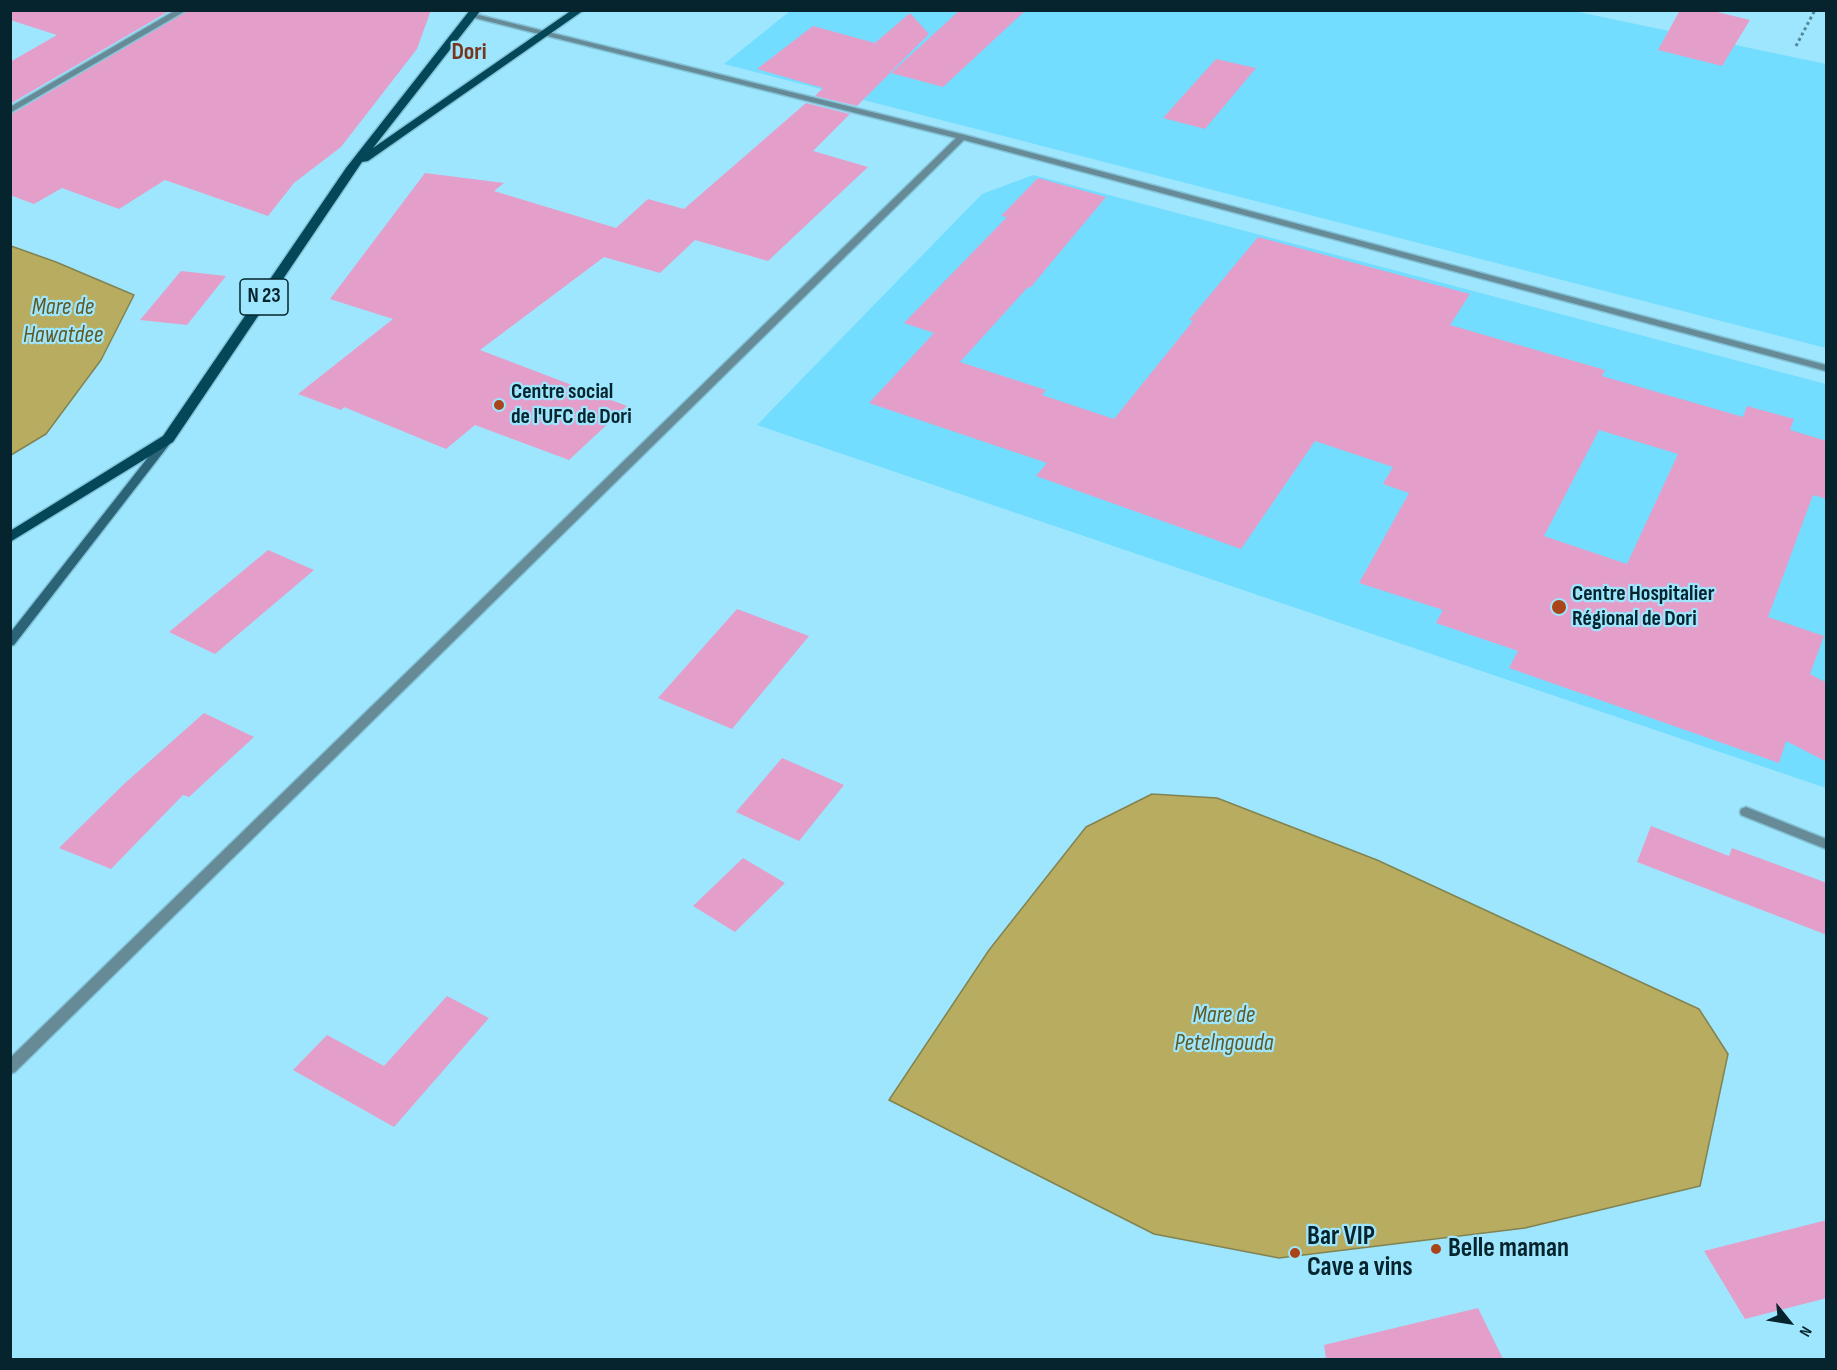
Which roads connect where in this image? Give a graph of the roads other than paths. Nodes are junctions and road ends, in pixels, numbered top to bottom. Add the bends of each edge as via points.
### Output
1 (183, 10) edge
2 (579, 10) edge
3 (475, 13) edge
4 (546, 33) junction
5 (10, 111) edge
6 (962, 137) junction
7 (350, 170) junction
8 (1827, 368) edge
9 (168, 439) junction
10 (10, 538) edge
11 (10, 642) edge
12 (1746, 812) dead end
13 (1827, 844) edge
14 (10, 1068) edge

1 - 5 street
2 - 4 main road
3 - 4 street
3 - 7 main road, N 23
4 - 6 street
4 - 7 main road
6 - 8 street
6 - 14 street
7 - 9 main road, N 23
9 - 10 main road, N 23
9 - 11 main road
12 - 13 street

